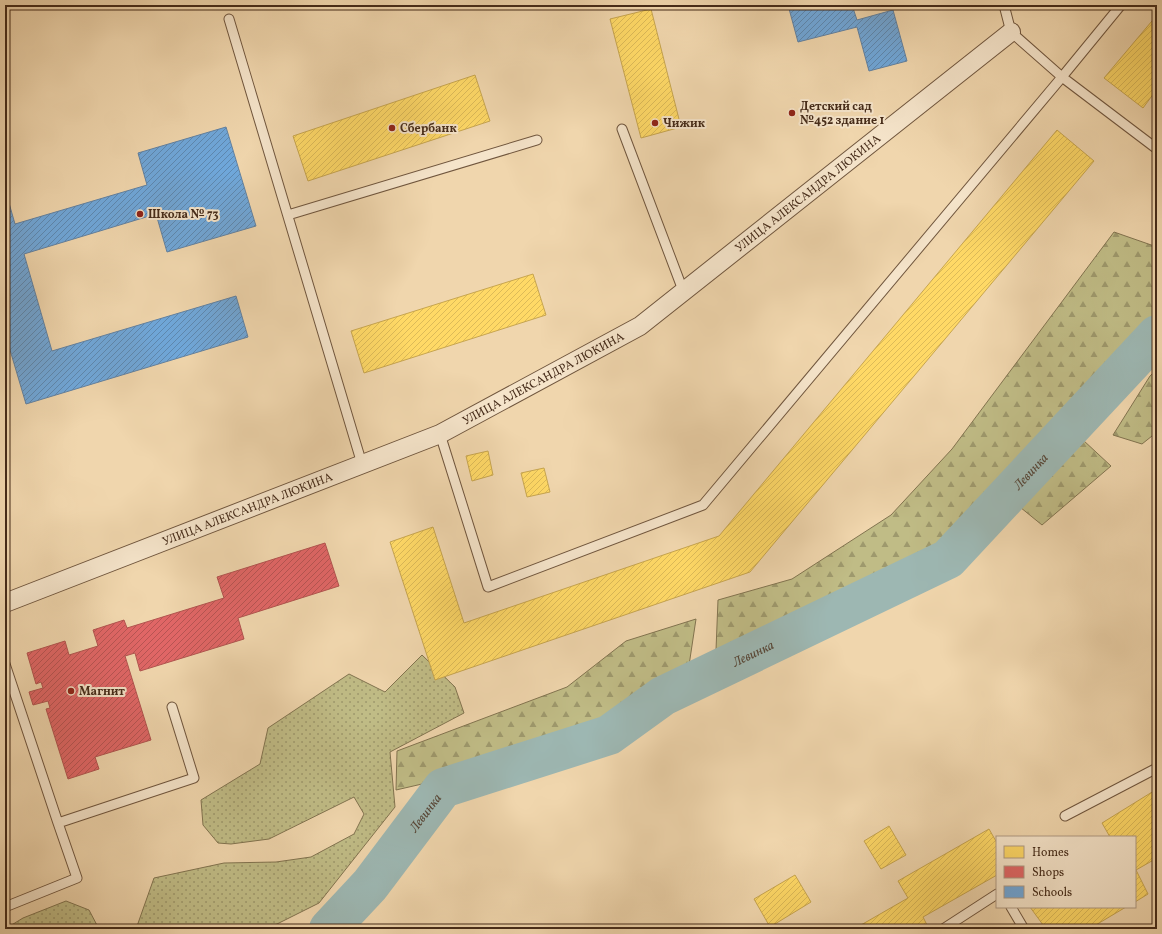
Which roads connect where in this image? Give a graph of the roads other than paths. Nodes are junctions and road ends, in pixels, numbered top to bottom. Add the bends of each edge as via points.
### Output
1 (1004, 5) edge
2 (1121, 5) edge
3 (229, 19) dead end
4 (1011, 32) junction
5 (1062, 77) junction
6 (622, 129) dead end
7 (537, 140) dead end
8 (1157, 149) edge
9 (288, 215) junction
10 (684, 293) junction
11 (440, 434) junction
12 (362, 464) junction
13 (5, 603) edge
14 (5, 664) edge
15 (172, 707) dead end
16 (1157, 768) edge
17 (1065, 816) dead end
18 (58, 822) junction
19 (996, 895) edge
20 (5, 907) edge
21 (1011, 908) edge
22 (943, 929) edge
23 (1024, 929) edge

1 - 4 lane
2 - 5 lane
3 - 9 lane
4 - 5 lane
4 - 10 street, УЛИЦА АЛЕКСАНДРА ЛЮКИНА
5 - 8 lane
5 - 11 lane via 703,505 488,587
6 - 10 lane
7 - 9 lane
9 - 12 lane
10 - 11 street, УЛИЦА АЛЕКСАНДРА ЛЮКИНА via 640,326
11 - 12 street, УЛИЦА АЛЕКСАНДРА ЛЮКИНА
12 - 13 street, УЛИЦА АЛЕКСАНДРА ЛЮКИНА
14 - 18 lane
15 - 18 lane via 194,778
16 - 17 lane
18 - 20 lane via 77,878
19 - 22 lane
21 - 23 lane

